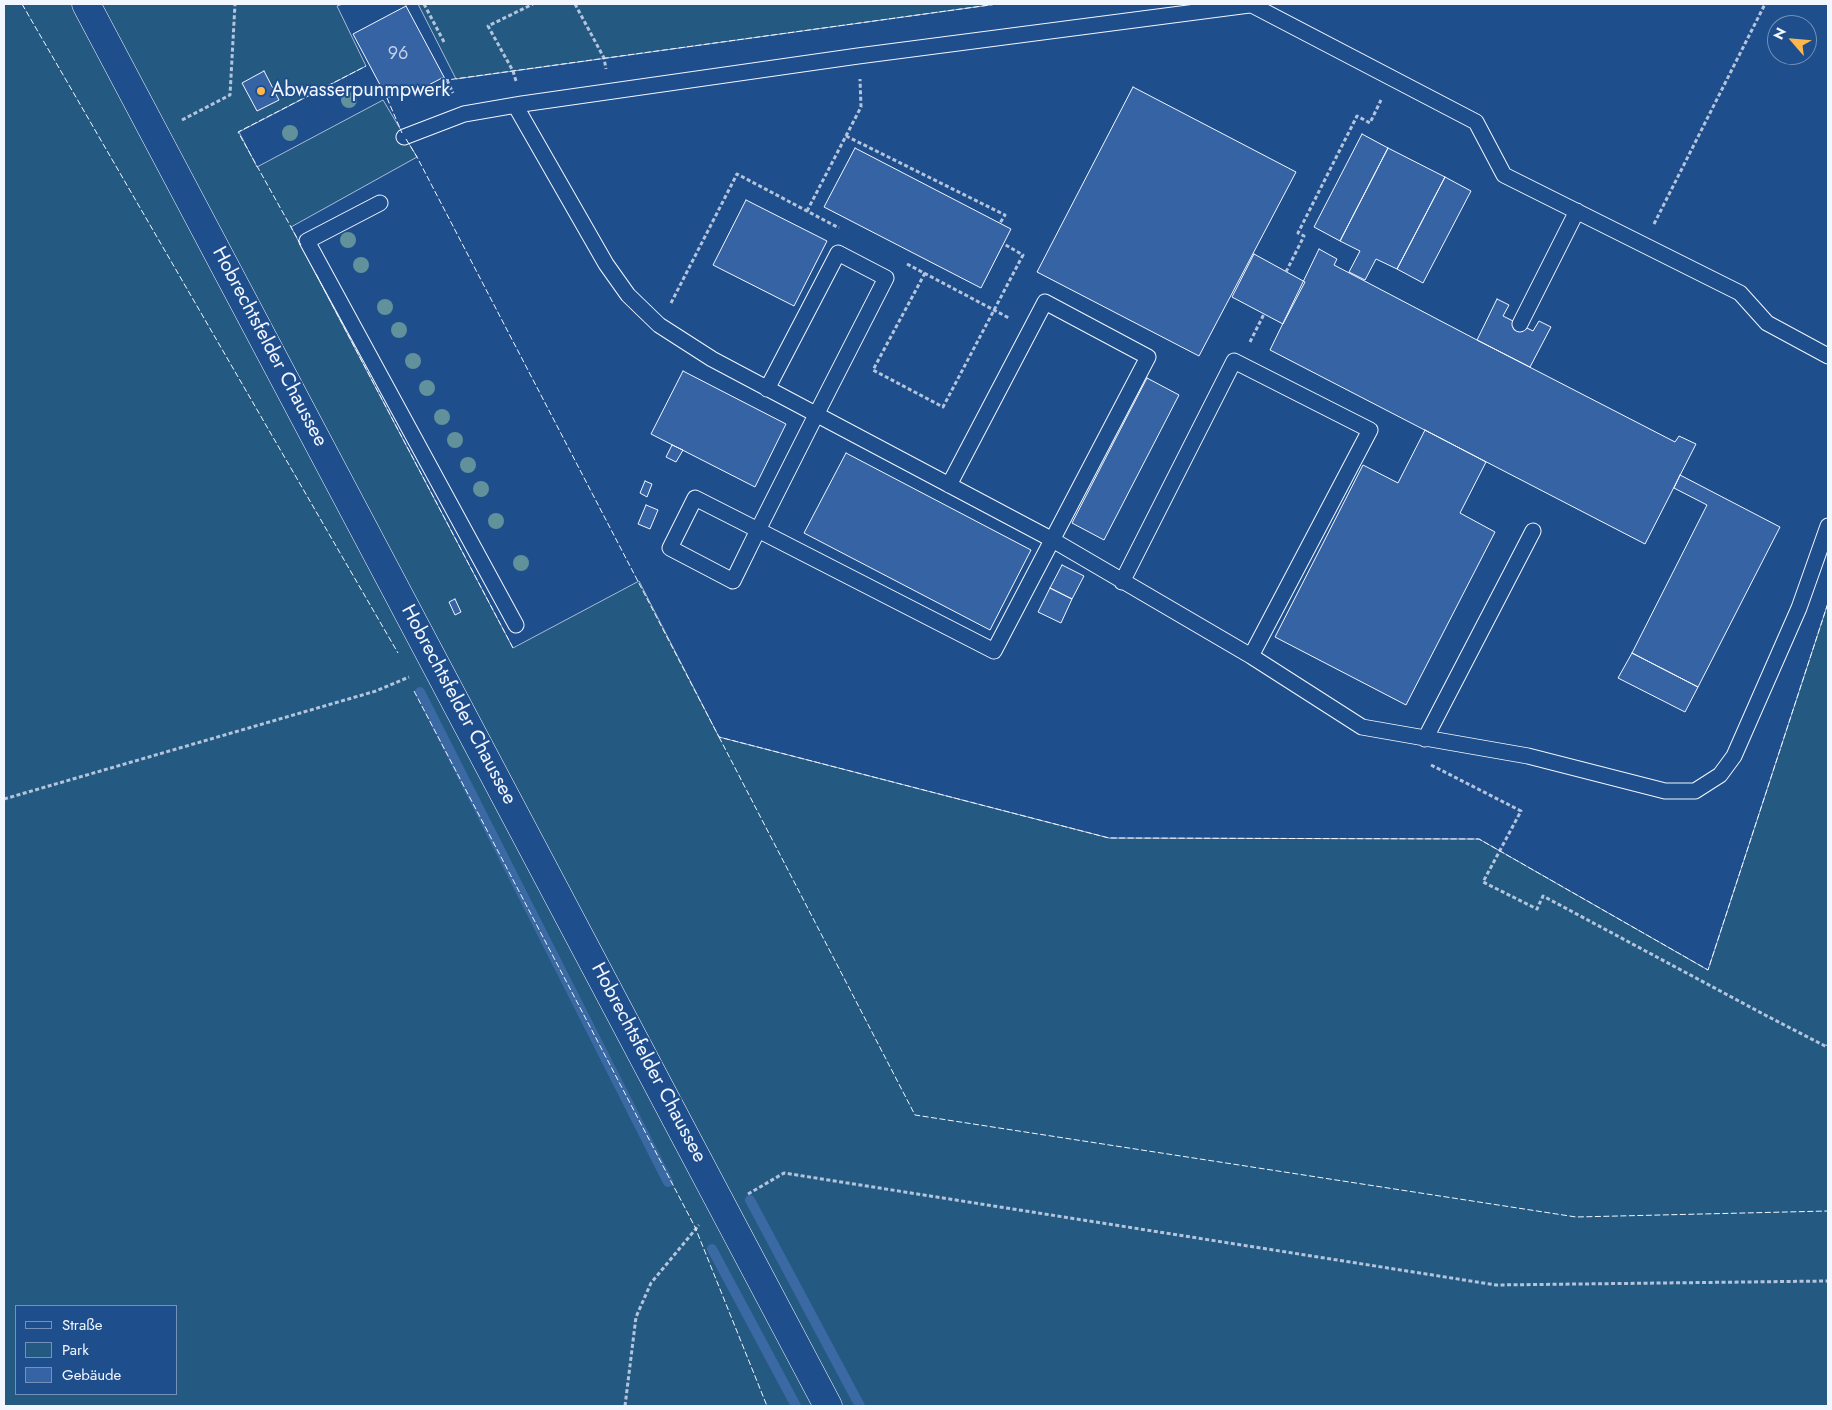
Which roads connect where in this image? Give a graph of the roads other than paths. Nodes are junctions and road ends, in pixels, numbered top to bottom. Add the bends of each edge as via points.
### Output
1 (86, 4) edge
2 (1254, 4) edge
3 (519, 105) junction
4 (404, 137) dead end
5 (380, 203) dead end
6 (1577, 211) junction
7 (1520, 324) dead end
8 (1828, 356) edge
9 (767, 388) junction
10 (816, 415) junction
11 (949, 485) junction
12 (1828, 526) edge
13 (758, 530) junction
14 (1533, 531) dead end
15 (1052, 539) junction
16 (1122, 582) junction
17 (516, 625) dead end
18 (1251, 656) junction
19 (1425, 739) junction
20 (828, 1406) edge

1 - 20 main road, Hobrechtsfelder Chaussee
2 - 3 lane
2 - 6 lane via 1476,122 1504,175
3 - 4 lane via 464,114
3 - 9 lane via 606,264 628,295 659,326 712,360
5 - 17 lane via 307,241
6 - 7 lane
6 - 8 lane via 1740,293 1767,323
9 - 10 lane
9 - 10 lane via 838,253 886,278
10 - 11 lane
10 - 13 lane
11 - 15 lane
11 - 15 lane via 1046,302 1148,357
12 - 19 lane via 1799,608 1734,756 1720,775 1695,791 1665,791 1528,756
13 - 13 lane via 733,581 670,548 695,498
13 - 15 lane via 994,651
14 - 19 lane
15 - 16 lane
16 - 18 lane
16 - 18 lane via 1234,361 1370,430
18 - 19 lane via 1362,727

